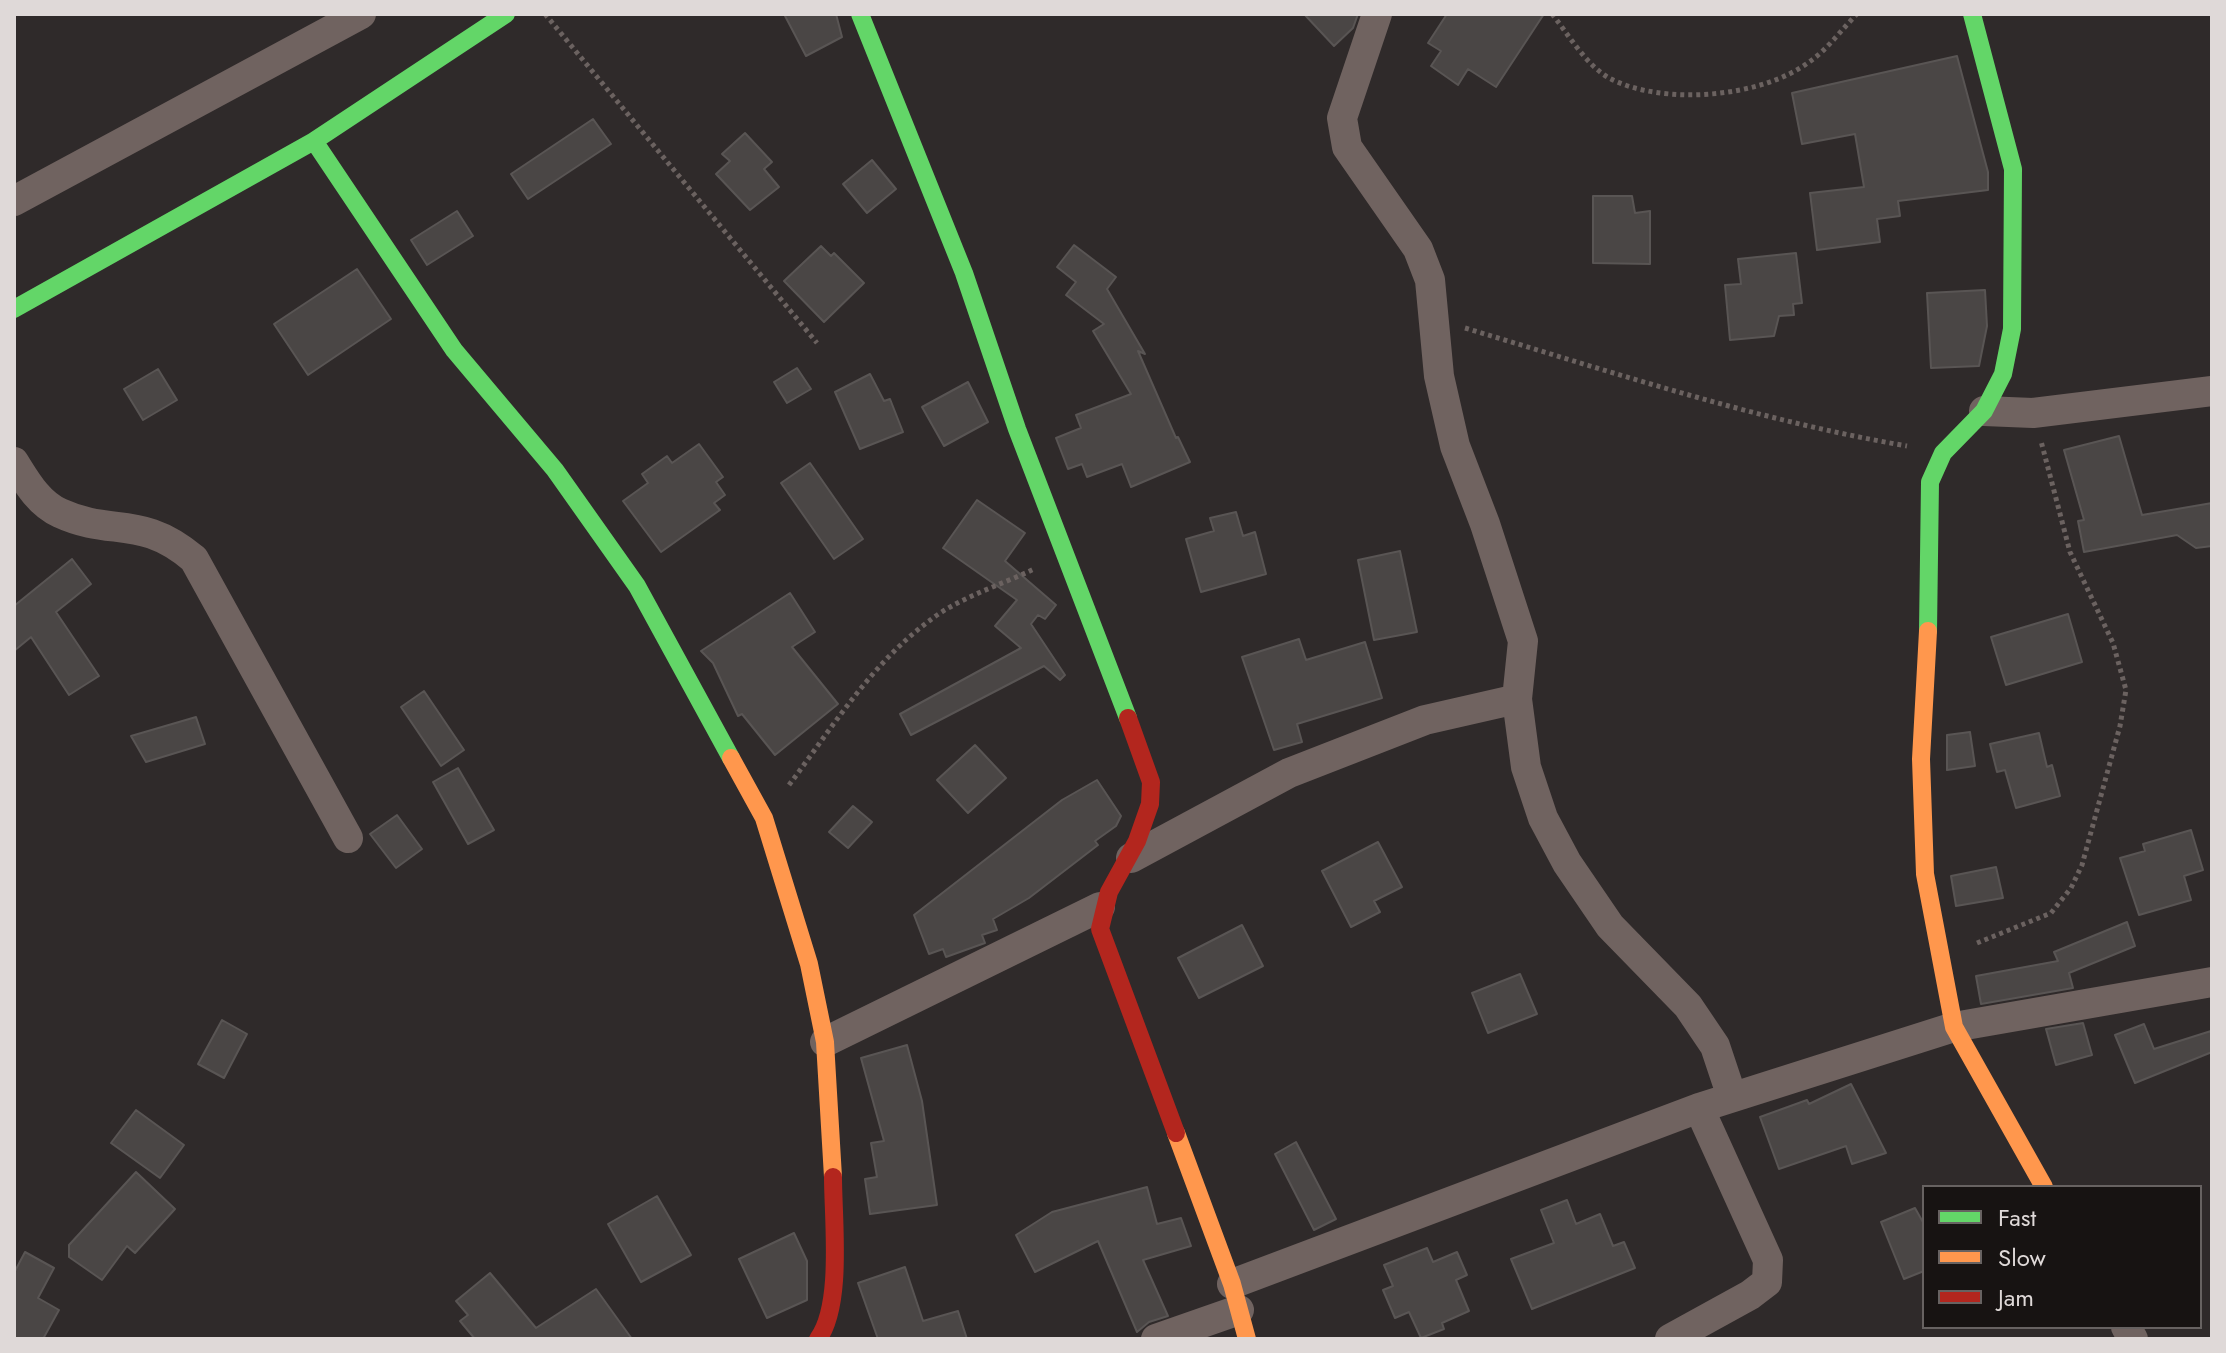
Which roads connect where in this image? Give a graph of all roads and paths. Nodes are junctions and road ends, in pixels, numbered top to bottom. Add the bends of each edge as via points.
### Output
1 (361, 14) edge
2 (506, 14) edge
3 (545, 14) edge
4 (860, 14) edge
5 (1377, 14) edge
6 (1552, 14) edge
7 (1857, 14) edge
8 (1972, 14) edge
9 (314, 141) junction
10 (14, 201) edge
11 (14, 309) edge
12 (1434, 318) junction
13 (817, 343) dead end
14 (2212, 391) edge
15 (1984, 411) junction
16 (2033, 413) junction
17 (1943, 453) junction
18 (14, 462) edge
19 (1067, 552) junction
20 (1517, 699) junction
21 (764, 818) junction
22 (348, 838) dead end
23 (1131, 858) junction
24 (1100, 907) junction
25 (1940, 956) junction
26 (2212, 982) edge
27 (1954, 1027) junction
28 (825, 1042) junction
29 (1732, 1097) junction
30 (1699, 1108) junction
31 (2043, 1185) edge
32 (1240, 1311) edge
33 (818, 1339) edge
34 (1156, 1339) edge
35 (1670, 1339) edge

1 - 10 street
2 - 9 street
3 - 13 path
4 - 19 street via 964,273 1017,429
5 - 12 street via 1342,118 1347,147 1418,249 1430,280
6 - 7 path via 1608,77 1644,91 1712,95 1773,82 1810,62
8 - 15 street via 2013,169 2012,329 2003,374
9 - 11 street
9 - 21 street via 454,350 555,470 637,586
12 - 17 path via 1810,430
12 - 20 street via 1439,376 1455,446 1523,641
14 - 16 street
15 - 16 street
15 - 17 street
16 - 25 path via 2070,552 2113,643 2126,690 2120,726 2071,888 2051,913
17 - 25 street via 1930,482 1921,759 1925,874
18 - 22 street via 35,494 58,512 149,530 194,559
19 - 21 path via 931,619 907,639 882,662
19 - 23 street via 1151,782 1149,816
20 - 23 street via 1425,720 1289,773
20 - 29 street via 1526,767 1543,818 1610,926 1688,1006 1715,1046
21 - 28 street via 809,964
23 - 24 street
24 - 28 street
24 - 32 street via 1100,929
25 - 27 street
26 - 27 street
27 - 29 street
27 - 31 street
28 - 33 street via 833,1159 832,1305
29 - 30 street
30 - 32 street
30 - 35 street via 1768,1260 1767,1282
32 - 34 street

